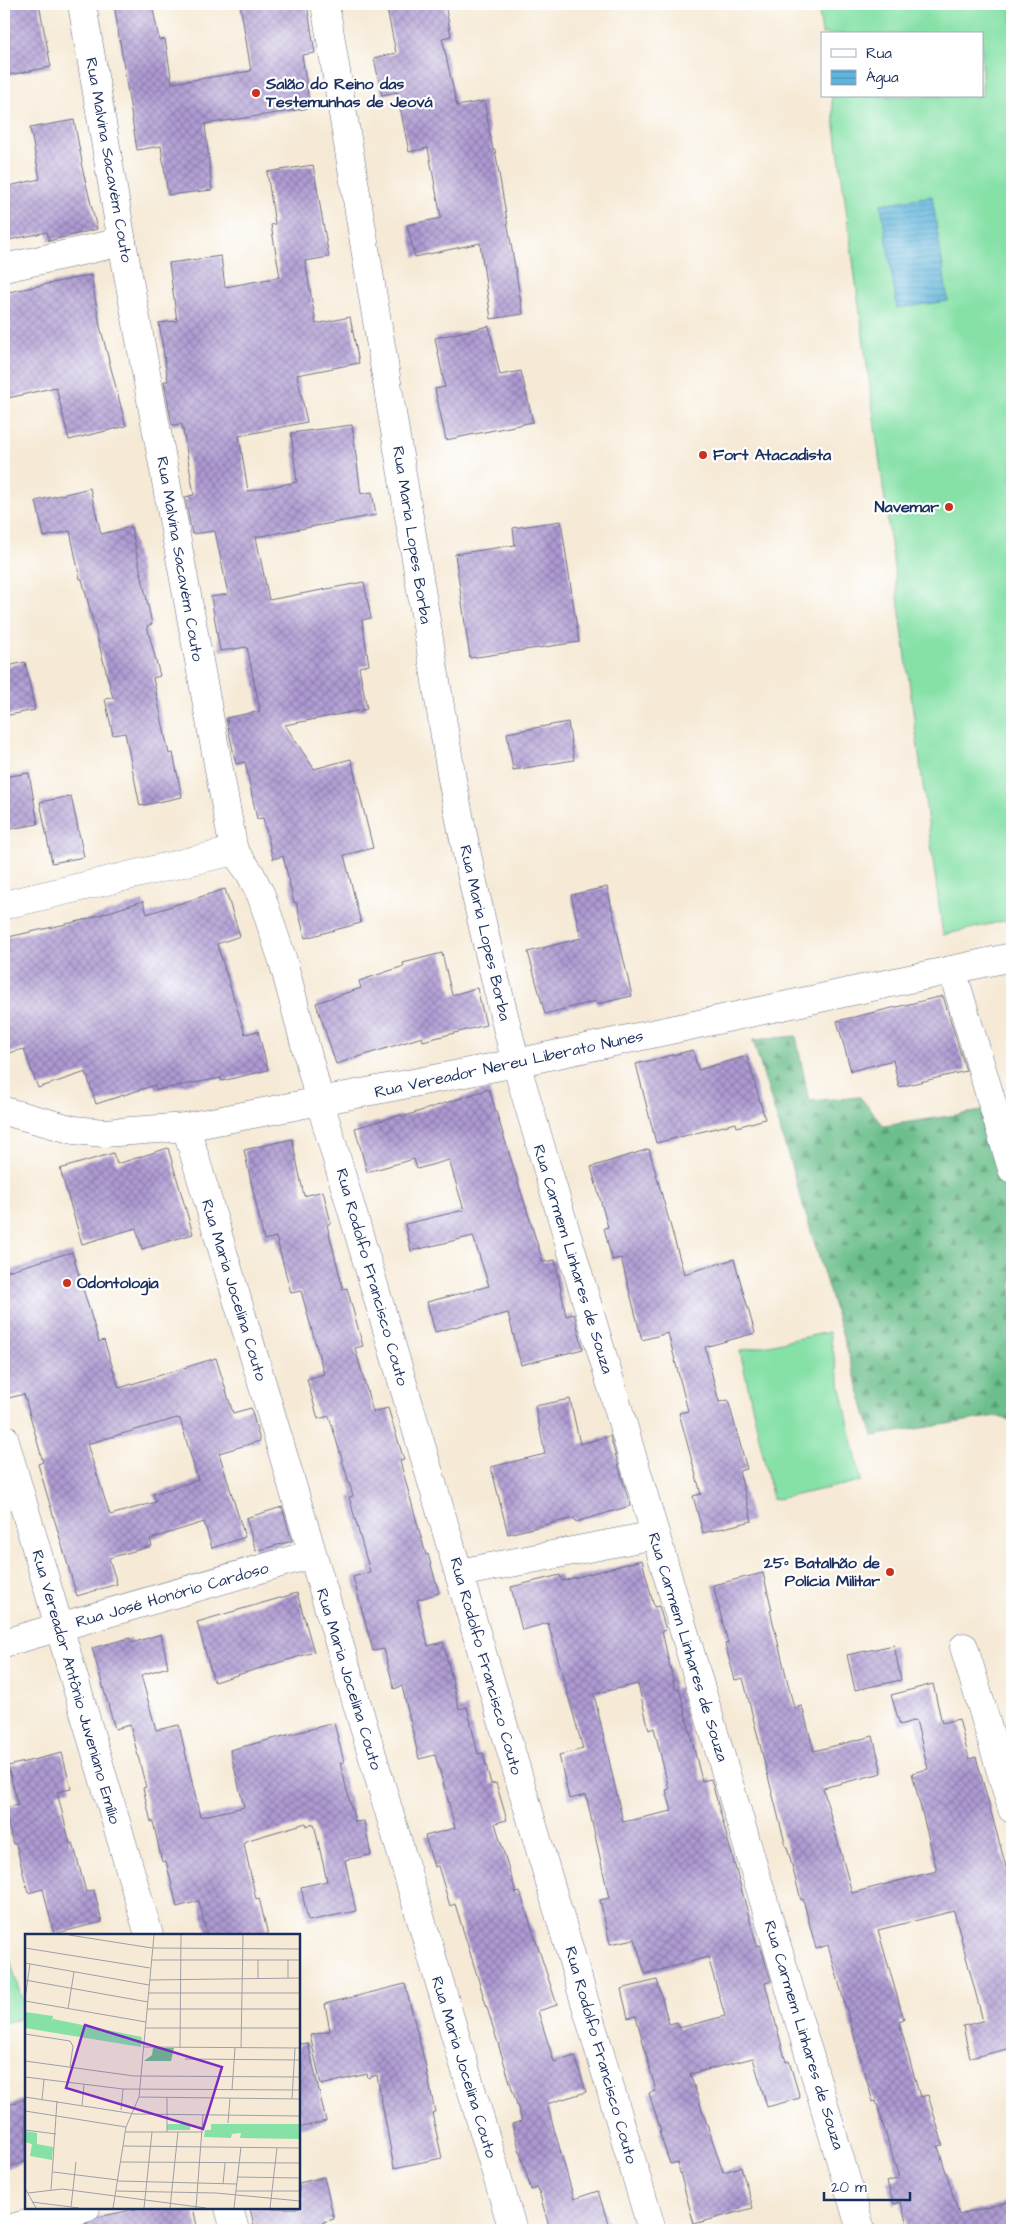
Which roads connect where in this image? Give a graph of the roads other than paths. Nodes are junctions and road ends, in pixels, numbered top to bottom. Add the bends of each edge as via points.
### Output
1 (82, 4) edge
2 (326, 4) edge
3 (122, 242) junction
4 (4, 268) edge
5 (234, 851) junction
6 (4, 904) edge
7 (1012, 957) edge
8 (952, 970) junction
9 (516, 1063) junction
10 (320, 1102) junction
11 (4, 1111) edge
12 (186, 1127) junction
13 (1012, 1168) edge
14 (4, 1438) edge
15 (655, 1535) junction
16 (312, 1554) junction
17 (459, 1573) junction
18 (58, 1627) junction
19 (4, 1643) edge
20 (964, 1647) dead end
21 (1012, 1809) edge
22 (149, 1934) edge
23 (82, 2209) edge
24 (229, 2209) edge
25 (4, 2230) edge
26 (235, 2230) edge
27 (513, 2230) edge
28 (652, 2230) edge
29 (861, 2230) edge

1 - 3 street, Rua Malvina Sacavém Couto
2 - 9 street, Rua Maria Lopes Borba via 452,779 470,876
3 - 4 street
3 - 5 street, Rua Malvina Sacavém Couto
5 - 6 street
5 - 10 street, Rua Malvina Sacavém Couto via 261,895 283,961
7 - 8 street, Rua Vereador Nereu Liberato Nunes
8 - 9 street, Rua Vereador Nereu Liberato Nunes
8 - 13 street
9 - 10 street, Rua Vereador Nereu Liberato Nunes
9 - 15 street, Rua Carmem Linhares de Souza
10 - 12 street, Rua Vereador Nereu Liberato Nunes
10 - 17 street, Rua Rodolfo Francisco Couto
11 - 12 street, Rua Vereador Nereu Liberato Nunes via 74,1130 104,1133
12 - 16 street, Rua Maria Jocelina Couto
14 - 18 street, Rua Vereador Antônio Juveniano Emílio
15 - 17 street
15 - 29 street, Rua Carmem Linhares de Souza
16 - 18 street, Rua José Honório Cardoso
16 - 27 street, Rua Maria Jocelina Couto
17 - 28 street, Rua Rodolfo Francisco Couto
18 - 19 street, Rua José Honório Cardoso
18 - 22 street, Rua Vereador Antônio Juveniano Emílio
20 - 21 street
23 - 25 street
24 - 26 street

